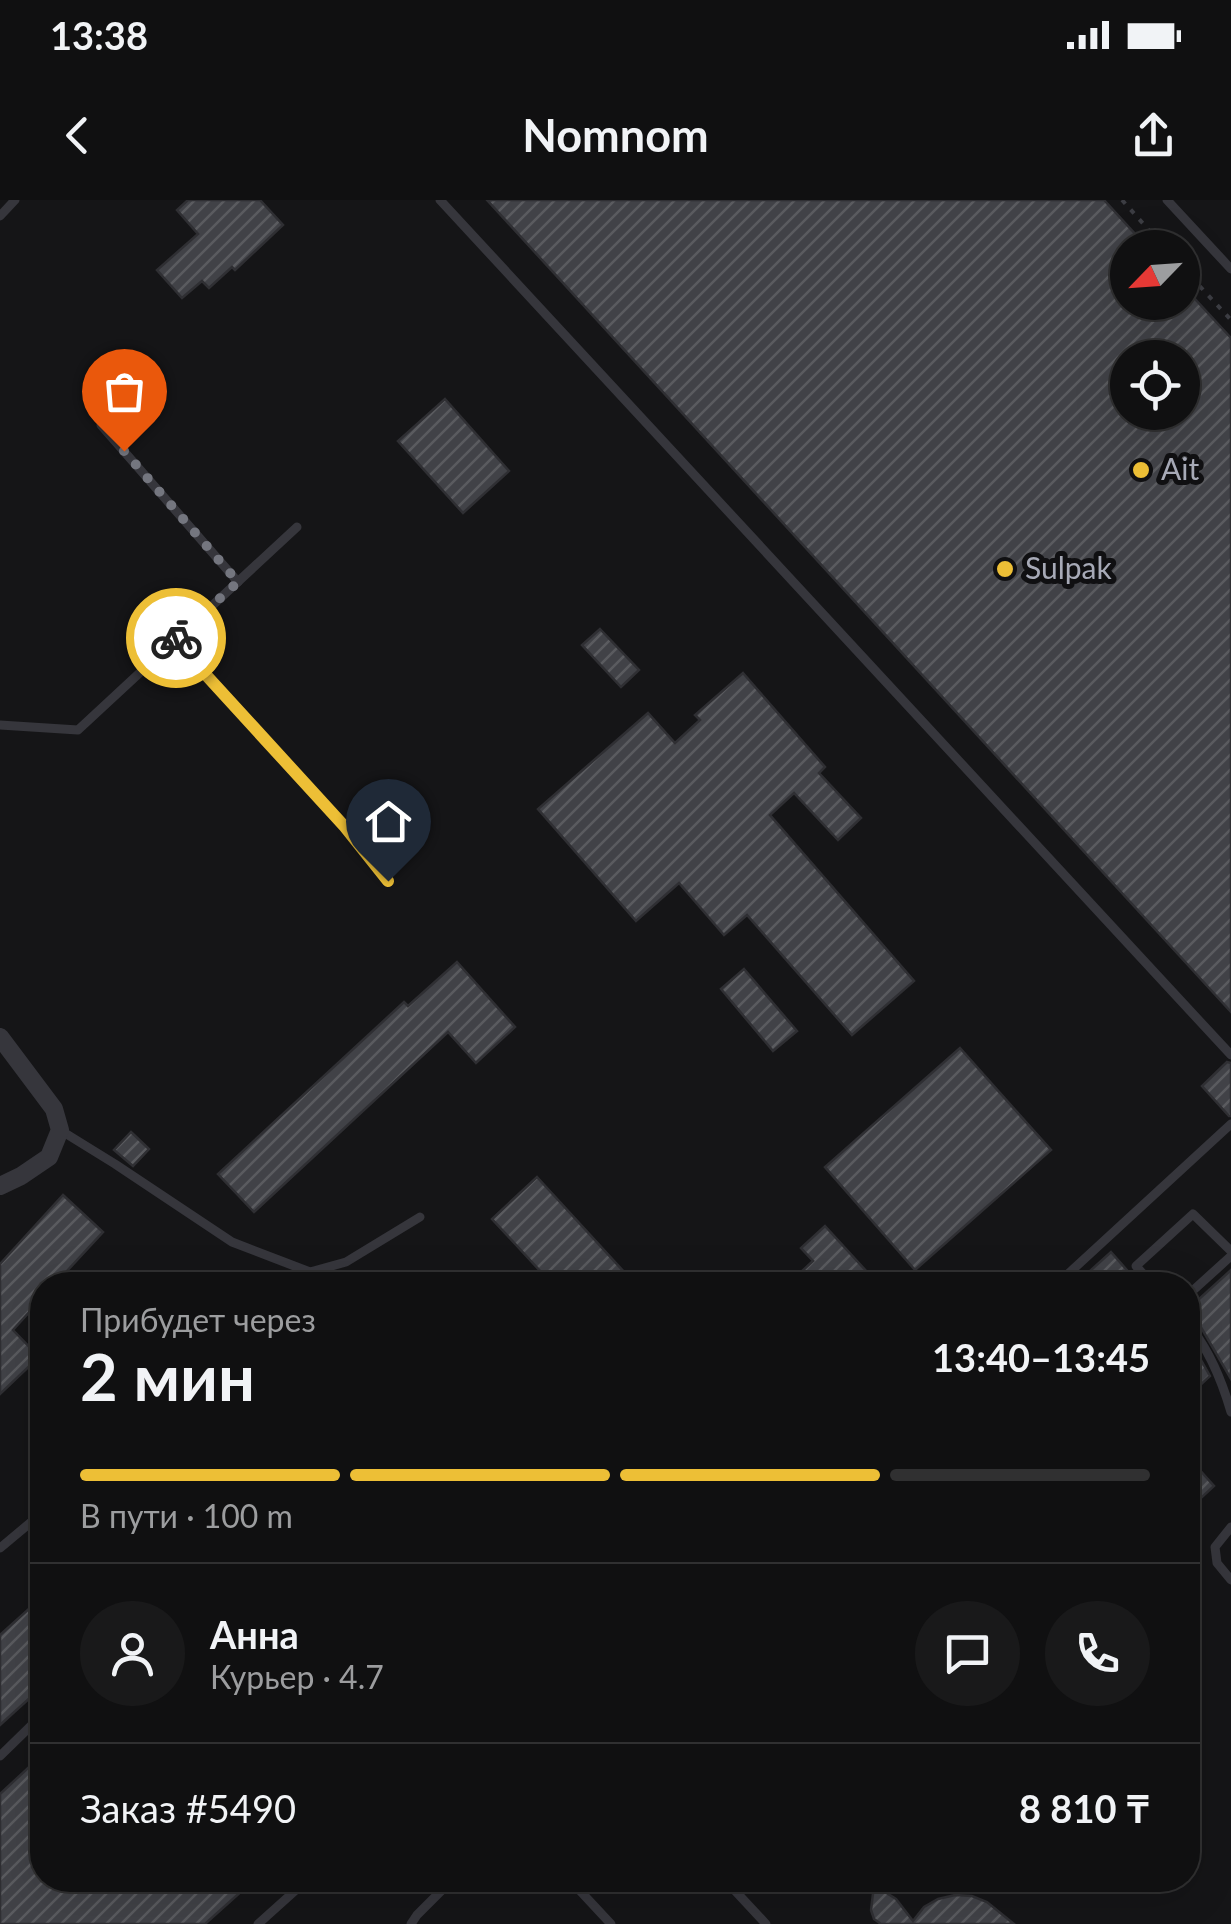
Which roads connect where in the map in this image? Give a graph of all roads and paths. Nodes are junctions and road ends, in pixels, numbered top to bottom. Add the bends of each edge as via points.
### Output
1 (14, 200) edge
2 (440, 200) edge
3 (1122, 200) edge
4 (1167, 200) edge
5 (0, 216) edge
6 (1149, 230) edge
7 (1231, 270) edge
8 (1200, 286) edge
9 (1231, 320) edge
10 (101, 425) dead end
11 (297, 527) dead end
12 (238, 582) junction
13 (174, 640) junction
14 (0, 725) edge
15 (388, 881) dead end
16 (0, 1037) edge
17 (1231, 1055) edge
18 (1231, 1124) edge
19 (60, 1130) junction
20 (0, 1186) edge
21 (420, 1217) dead end
22 (1231, 1254) edge
23 (1073, 1272) edge
24 (1141, 1272) edge
25 (1200, 1284) edge
26 (1200, 1339) edge
27 (1231, 1412) edge
28 (30, 1523) edge
29 (1231, 1527) edge
30 (0, 1548) edge
31 (1231, 1580) edge
32 (30, 1727) edge
33 (0, 1756) edge
34 (294, 1892) edge
35 (439, 1892) edge
36 (581, 1892) edge
37 (736, 1892) edge
38 (258, 1924) edge
39 (412, 1924) edge
40 (611, 1924) edge
41 (766, 1924) edge

1 - 5 lane
2 - 17 lane
3 - 6 path
4 - 7 lane
8 - 9 path
10 - 12 lane
11 - 12 lane
12 - 13 lane
13 - 14 lane via 78,730
13 - 15 lane
16 - 19 street via 54,1108
18 - 23 lane
19 - 20 street via 49,1157
19 - 21 lane via 232,1242 310,1272 346,1262
22 - 24 lane via 1193,1214 1136,1266
22 - 25 lane
26 - 27 lane
28 - 30 lane
29 - 31 lane via 1216,1547 1217,1563
32 - 33 lane
34 - 38 lane
35 - 39 lane
36 - 40 lane
37 - 41 lane

